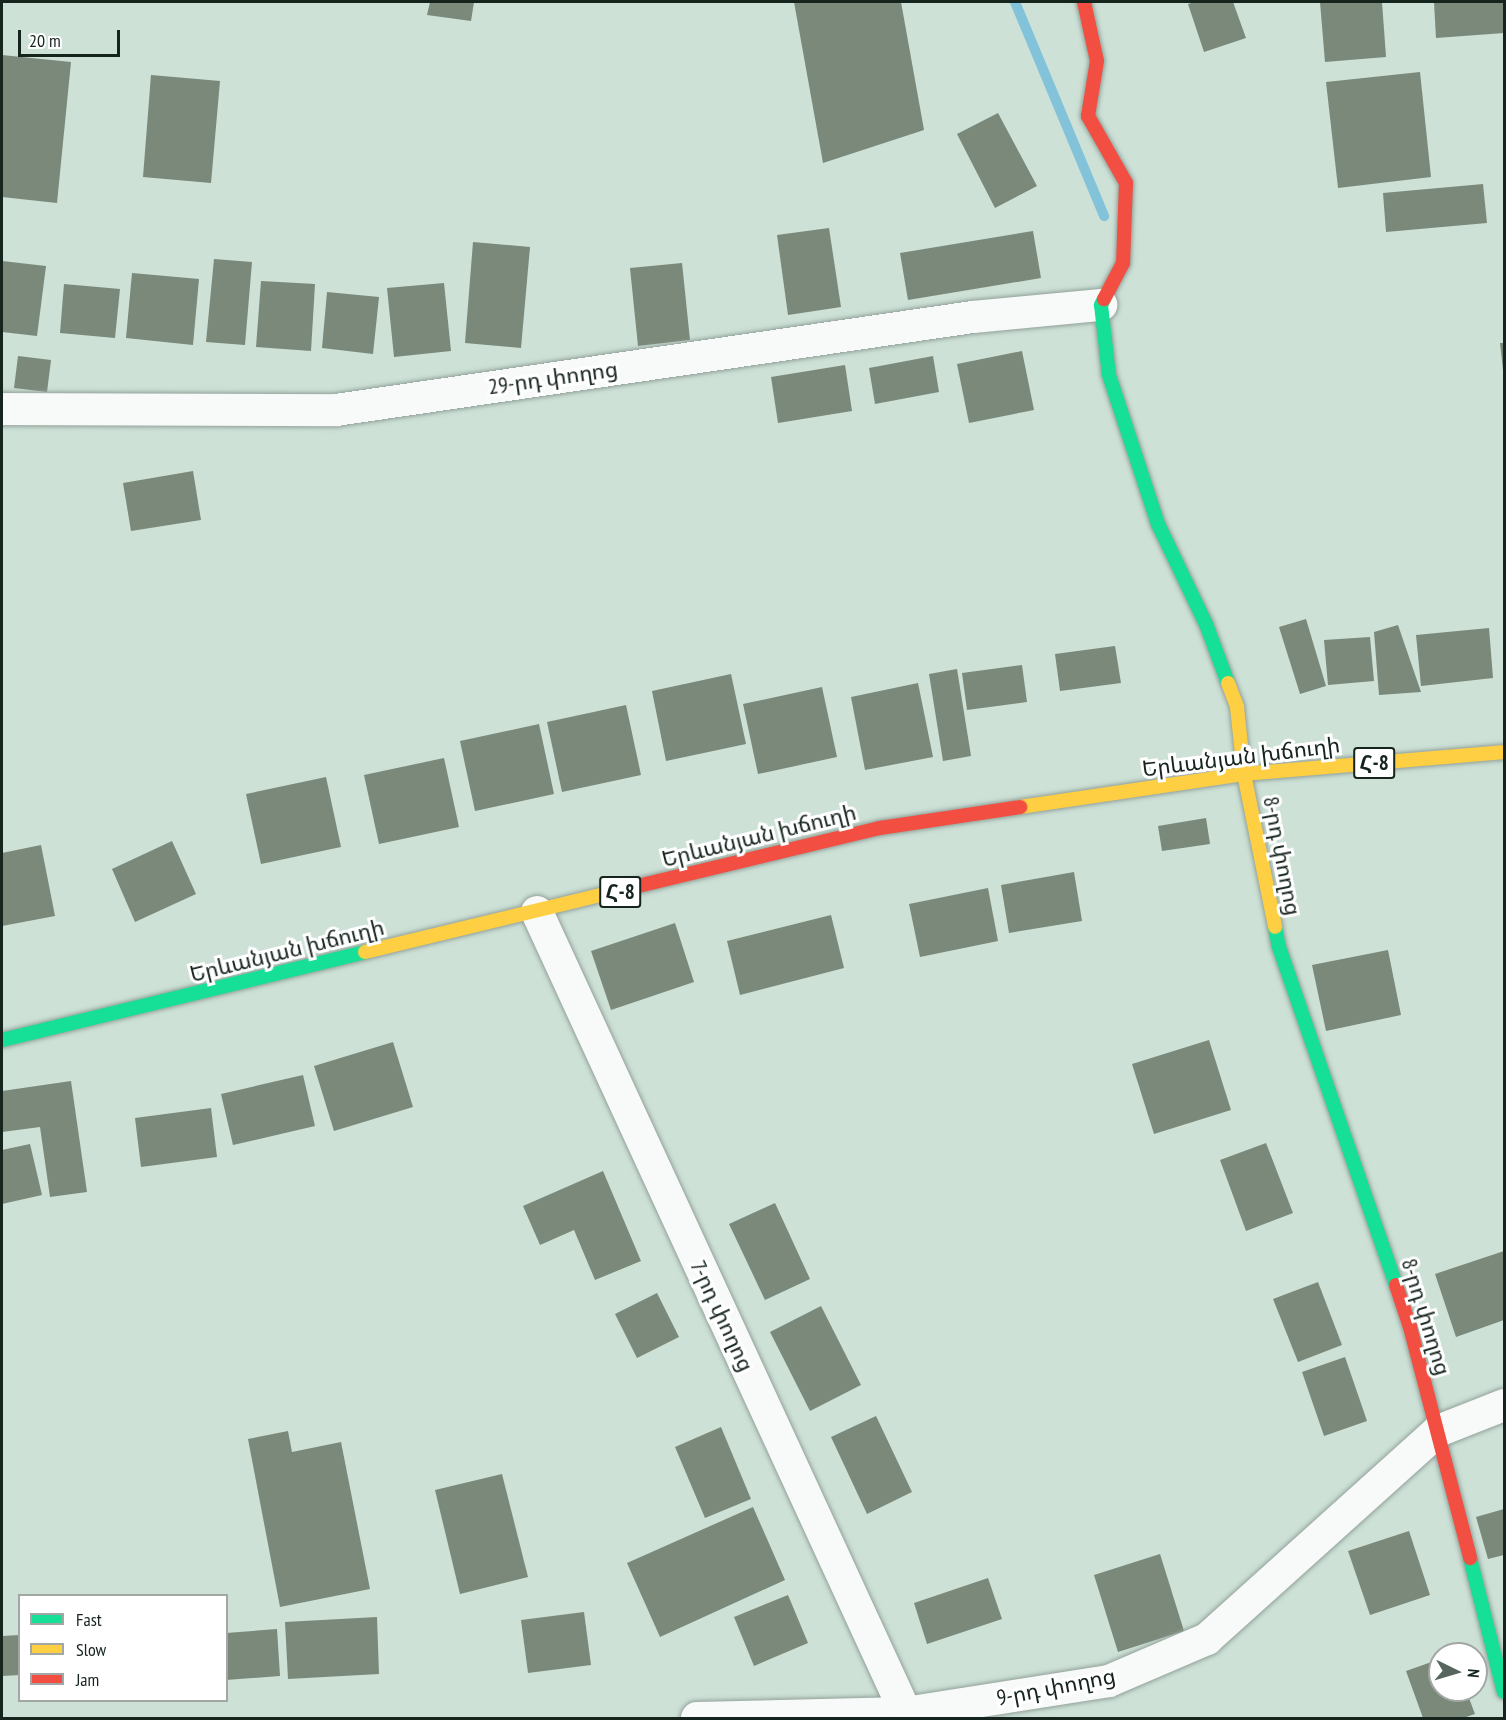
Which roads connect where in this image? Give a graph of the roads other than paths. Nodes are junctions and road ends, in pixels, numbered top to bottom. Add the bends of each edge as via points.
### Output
1 (1087, 2) edge
2 (1101, 305) junction
3 (2, 409) edge
4 (1504, 752) edge
5 (1244, 774) junction
6 (537, 912) junction
7 (2, 1040) edge
8 (1504, 1405) edge
9 (1438, 1431) junction
10 (1504, 1692) edge
11 (906, 1716) edge
12 (697, 1719) edge

1 - 2 street via 1097,61 1088,116 1126,183 1123,263
2 - 3 street, 29-րդ փողոց via 973,317 336,410
2 - 5 street, 8-րդ փողոց via 1109,375 1158,524 1206,624 1237,707
4 - 5 street, Երևանյան խճուղի / Հ-8
5 - 6 street, Երևանյան խճուղի / Հ-8 via 880,828
5 - 9 street, 8-րդ փողոց via 1279,947 1410,1327
6 - 7 street, Երևանյան խճուղի / Հ-8
6 - 11 street, 7-րդ փողոց
8 - 9 street
9 - 10 street, 8-րդ փողոց
9 - 11 street, 9-րդ փողոց via 1207,1640 1109,1682
11 - 12 street, 9-րդ փողոց

